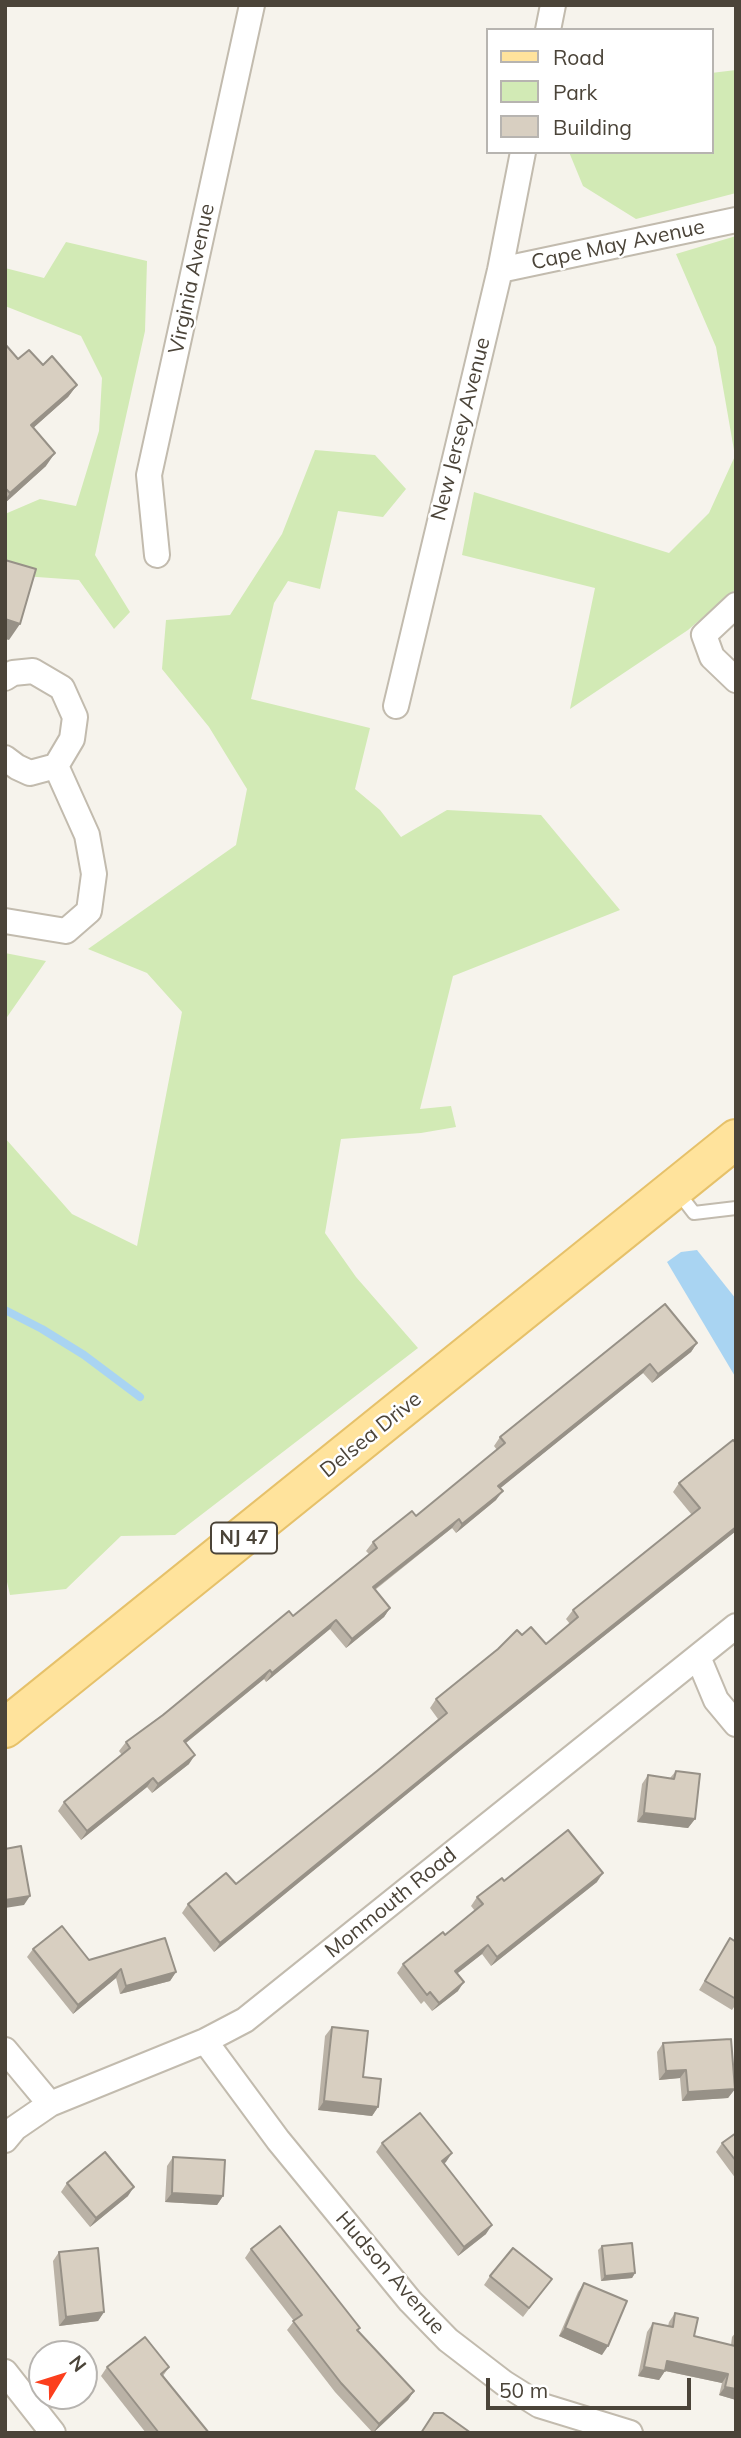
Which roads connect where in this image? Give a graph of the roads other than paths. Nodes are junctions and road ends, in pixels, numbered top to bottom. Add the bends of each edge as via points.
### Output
1 (252, 5) edge
2 (553, 5) edge
3 (548, 28) edge
4 (523, 154) edge
5 (736, 220) edge
6 (500, 270) junction
7 (157, 555) dead end
8 (736, 605) edge
9 (5, 678) edge
10 (736, 680) edge
11 (396, 706) dead end
12 (5, 758) edge
13 (56, 766) junction
14 (5, 921) edge
15 (736, 1139) edge
16 (674, 1188) junction
17 (736, 1208) edge
18 (736, 1626) edge
19 (698, 1657) junction
20 (736, 1724) edge
21 (5, 1728) edge
22 (205, 2041) junction
23 (5, 2050) edge
24 (50, 2104) junction
25 (8, 2129) edge
26 (5, 2372) edge
27 (53, 2433) edge
28 (631, 2433) edge

1 - 7 street, Virginia Avenue via 149,475
2 - 3 street
4 - 6 street, New Jersey Avenue
5 - 6 street, Cape May Avenue
6 - 11 street, New Jersey Avenue
8 - 10 street via 704,635 712,656
9 - 13 street via 33,671 62,688 75,717 72,739
12 - 13 street via 30,773
13 - 14 street via 87,835 94,874 89,911 66,931
15 - 16 main road, Delsea Drive / NJ 47
16 - 17 lane via 694,1213
16 - 21 main road, Delsea Drive / NJ 47
18 - 19 street, Monmouth Road
19 - 20 street via 716,1700
19 - 22 street, Monmouth Road via 245,2020
22 - 24 street, Monmouth Road
22 - 28 street, Hudson Avenue via 296,2162 410,2301 448,2340 539,2405
23 - 24 street
24 - 25 street, Monmouth Road
26 - 27 street

